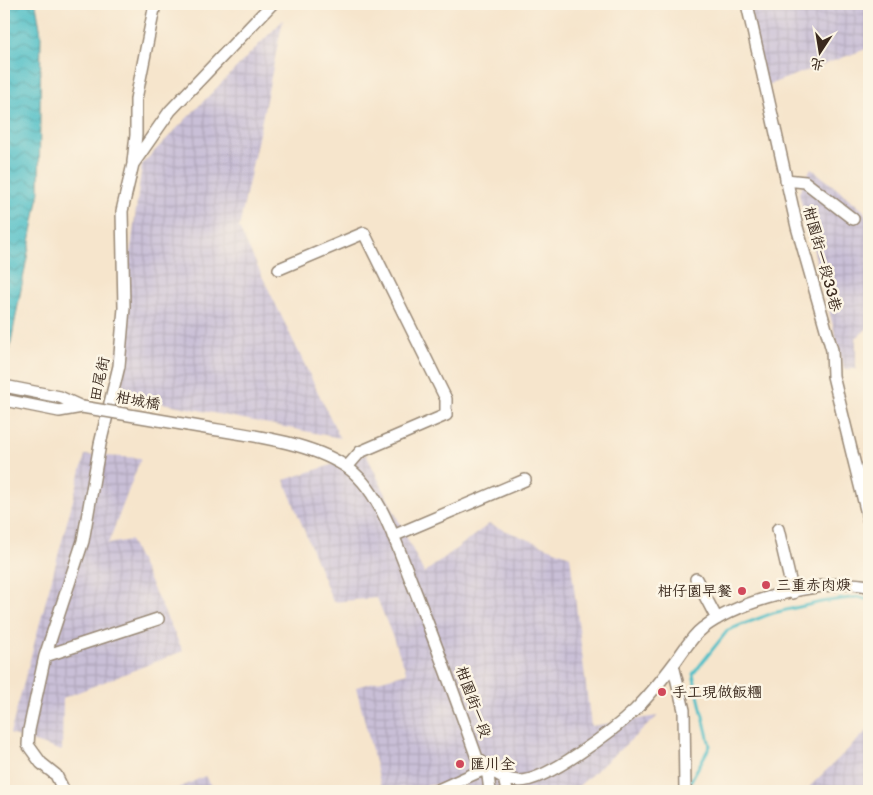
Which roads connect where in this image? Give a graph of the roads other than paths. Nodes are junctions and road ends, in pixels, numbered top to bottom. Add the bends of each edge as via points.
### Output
1 (155, 4) edge
2 (272, 4) edge
3 (747, 4) edge
4 (133, 164) junction
5 (786, 180) junction
6 (853, 219) dead end
7 (279, 269) dead end
8 (4, 386) edge
9 (4, 400) edge
10 (82, 407) junction
11 (188, 425) joint
12 (347, 467) junction
13 (525, 480) dead end
14 (869, 522) edge
15 (778, 529) dead end
16 (393, 536) junction
17 (696, 579) dead end
18 (869, 586) edge
19 (793, 592) junction
20 (158, 620) dead end
21 (717, 620) junction
22 (45, 656) junction
23 (673, 665) junction
24 (487, 768) junction
25 (504, 778) junction
26 (64, 791) edge
27 (436, 791) edge
28 (490, 791) edge
29 (507, 791) edge
30 (685, 791) edge

1 - 4 street via 136,99
2 - 4 street, 田尾街 via 170,111
3 - 5 street, 柑園街一段33巷
4 - 22 street, 田尾街 via 122,212 124,317 119,366 82,541
5 - 6 street via 805,182
5 - 14 street, 柑園街一段33巷 via 832,350 832,376
7 - 12 street via 364,233 446,399 446,415 360,452
8 - 10 street, 柑城橋 via 60,396
9 - 10 street, 柑城橋 via 58,410
10 - 11 street, 柑城橋, bridge
11 - 12 street, 柑園街一段 via 286,444 331,458
12 - 16 street, 柑園街一段 via 375,500
13 - 16 street
15 - 19 street
16 - 24 street, 柑園街一段 via 477,758
17 - 21 street
18 - 19 street, 柑園街一段 via 841,584
19 - 21 street, 柑園街一段 via 753,603
20 - 22 street
21 - 23 street, 柑園街一段 via 701,629
22 - 26 street, 田尾街 via 28,745 41,763 56,775
23 - 25 street, 柑園街一段 via 635,710 586,749 538,777 521,781
23 - 30 street via 684,710
24 - 25 street, 柑園街一段
24 - 27 street
24 - 28 street
25 - 29 street

